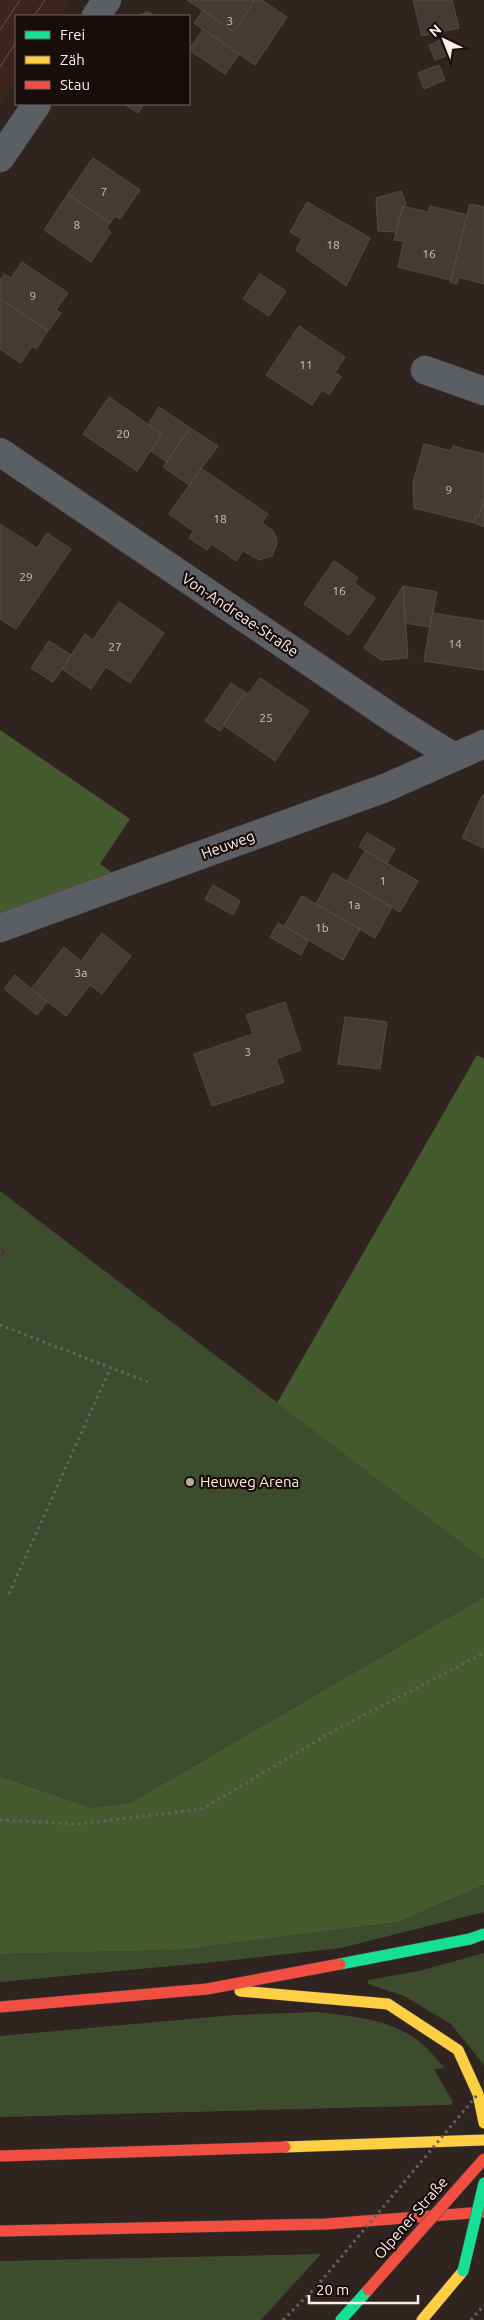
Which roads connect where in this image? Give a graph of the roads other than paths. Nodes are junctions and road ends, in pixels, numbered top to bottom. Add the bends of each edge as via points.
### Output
1 (107, 0) edge
2 (97, 15) edge
3 (36, 105) edge
4 (0, 158) edge
5 (425, 370) dead end
6 (484, 391) edge
7 (0, 452) edge
8 (484, 744) edge
9 (454, 757) junction
10 (0, 928) edge
11 (484, 1934) edge
12 (206, 1988) junction
13 (0, 2007) edge
14 (484, 2123) edge
15 (484, 2140) edge
16 (0, 2156) edge
17 (484, 2159) edge
18 (484, 2183) edge
19 (484, 2212) edge
20 (0, 2231) edge
21 (341, 2320) edge
22 (422, 2320) edge

1 - 2 street
3 - 4 street
5 - 6 street
7 - 9 street, Von-Andreae-Straße
8 - 9 street
9 - 10 street, Heuweg via 385,788
11 - 12 main road
12 - 13 main road
12 - 14 main road via 388,2004 458,2050 478,2094
15 - 16 main road
17 - 21 main road, Olpener Straße, bridge
18 - 22 main road, bridge via 463,2271
19 - 20 main road via 326,2224

